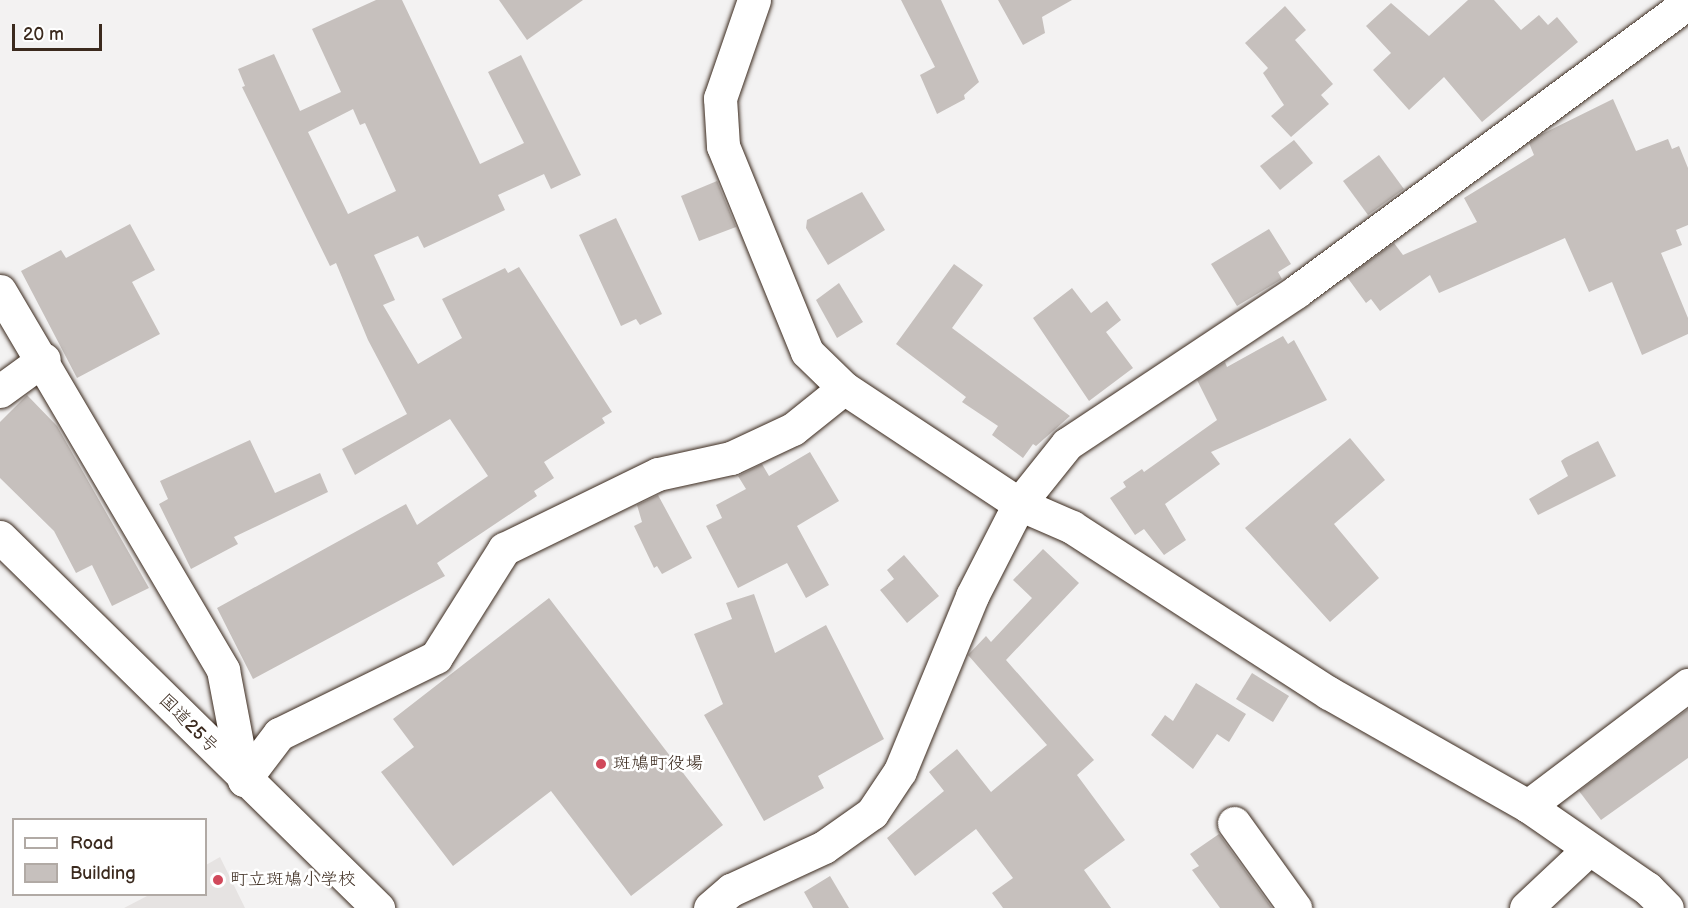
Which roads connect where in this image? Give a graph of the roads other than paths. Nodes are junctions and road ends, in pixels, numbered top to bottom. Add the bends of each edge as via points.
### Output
1 (754, 0) edge
2 (1688, 3) edge
3 (0, 291) edge
4 (44, 359) junction
5 (844, 388) junction
6 (0, 391) edge
7 (1019, 504) junction
8 (0, 537) edge
9 (1688, 685) edge
10 (244, 780) junction
11 (1528, 806) junction
12 (1234, 823) dead end
13 (1588, 850) junction
14 (378, 908) edge
15 (710, 908) edge
16 (1295, 908) edge
17 (1526, 908) edge
18 (1667, 908) edge

1 - 5 main road via 720,98 723,146 807,352
2 - 7 main road via 1297,291 1067,444
3 - 4 main road
4 - 6 main road
4 - 10 main road via 223,670
5 - 7 main road
5 - 10 main road via 793,429 731,458 658,474 504,549 436,657 279,734
7 - 11 main road via 1072,528 1329,693
7 - 15 main road via 972,596 900,771 872,813 824,847 731,890
8 - 10 main road, 国道25号
9 - 11 main road
10 - 14 main road, 国道25号
11 - 13 main road
12 - 16 main road
13 - 17 main road
13 - 18 main road via 1647,888

